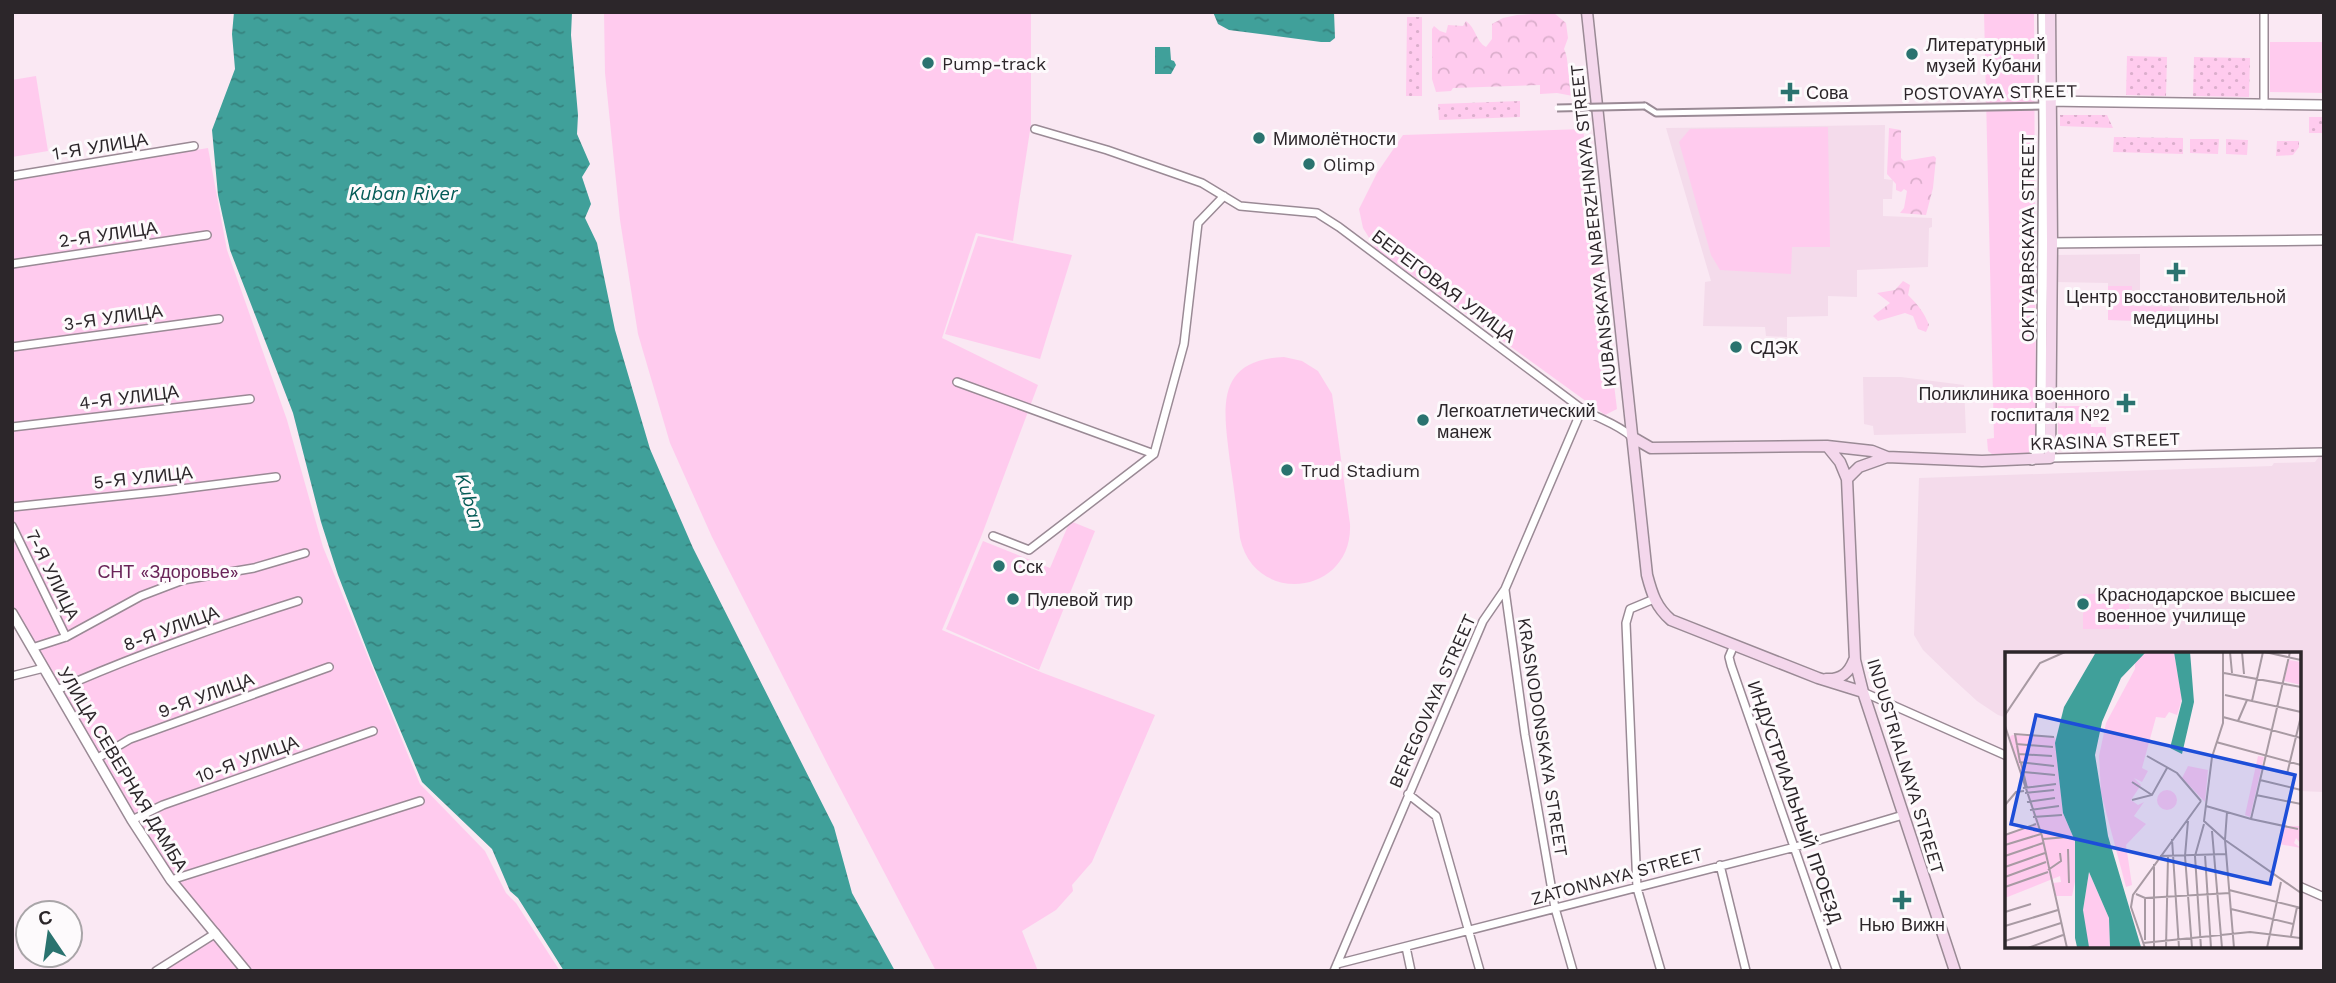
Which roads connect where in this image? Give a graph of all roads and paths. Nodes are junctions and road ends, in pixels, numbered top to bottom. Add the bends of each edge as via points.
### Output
1 (1587, 12) edge
2 (2043, 12) edge
3 (2050, 12) edge
4 (2264, 12) edge
5 (2048, 104) junction
6 (2264, 105) junction
7 (1557, 108) dead end
8 (2324, 108) edge
9 (1035, 129) dead end
10 (194, 146) dead end
11 (12, 176) edge
12 (1224, 196) junction
13 (207, 235) dead end
14 (2324, 240) edge
15 (2048, 243) junction
16 (12, 264) edge
17 (219, 319) dead end
18 (12, 346) edge
19 (957, 382) dead end
20 (250, 399) dead end
21 (1582, 410) junction
22 (12, 427) edge
23 (1632, 437) junction
24 (1827, 446) junction
25 (2324, 452) edge
26 (1154, 454) junction
27 (1887, 457) junction
28 (2049, 458) junction
29 (2032, 460) junction
30 (276, 477) dead end
31 (1847, 479) junction
32 (12, 507) edge
33 (12, 526) edge
34 (993, 536) dead end
35 (305, 553) dead end
36 (1505, 589) junction
37 (1654, 599) junction
38 (298, 601) dead end
39 (12, 613) edge
40 (65, 637) junction
41 (1734, 645) junction
42 (32, 648) junction
43 (1855, 660) junction
44 (329, 667) dead end
45 (44, 668) junction
46 (12, 676) edge
47 (1818, 678) junction
48 (57, 690) junction
49 (1863, 692) junction
50 (373, 731) dead end
51 (2005, 755) edge
52 (96, 758) junction
53 (1408, 794) junction
54 (420, 801) dead end
55 (1903, 815) junction
56 (132, 820) junction
57 (1795, 847) junction
58 (1720, 865) junction
59 (171, 880) junction
60 (2301, 887) edge
61 (1637, 888) junction
62 (2324, 897) edge
63 (1555, 908) junction
64 (1468, 932) junction
65 (216, 933) junction
66 (1406, 947) junction
67 (1336, 967) edge
68 (156, 971) edge
69 (246, 971) edge
70 (1411, 971) edge
71 (1480, 971) edge
72 (1573, 971) edge
73 (1661, 971) edge
74 (1746, 971) edge
75 (1837, 971) edge
76 (1955, 971) edge

1 - 23 main road, KUBANSKAYA NABERZHNAYA STREET
2 - 5 street, OKTYABRSKAYA STREET
3 - 5 main road, OKTYABRSKAYA STREET
4 - 6 street
5 - 6 street, POSTOVAYA STREET
5 - 7 street, POSTOVAYA STREET, bridge via 1656,113 1645,106
5 - 8 street, POSTOVAYA STREET
5 - 15 main road, OKTYABRSKAYA STREET
6 - 8 street, POSTOVAYA STREET
9 - 12 street, БЕРЕГОВАЯ УЛИЦА via 1202,183
10 - 11 street, 1-Я УЛИЦА
12 - 21 street, БЕРЕГОВАЯ УЛИЦА via 1240,206 1317,213 1330,220
12 - 26 street via 1198,223 1184,344
13 - 16 street, 2-Я УЛИЦА
14 - 15 street
15 - 28 main road, OKTYABRSKAYA STREET
15 - 29 street, OKTYABRSKAYA STREET via 2041,445
17 - 18 street, 3-Я УЛИЦА
19 - 26 street
20 - 22 street, 4-Я УЛИЦА
21 - 23 street, БЕРЕГОВАЯ УЛИЦА via 1620,426
21 - 36 street, BEREGOVAYA STREET
23 - 24 main road, KRASINA STREET via 1651,448
23 - 37 main road, KUBANSKAYA NABERZHNAYA STREET via 1647,575
24 - 27 main road, KRASINA STREET via 1872,450
24 - 31 main road, INDUSTRIALNAYA STREET
25 - 28 street, KRASINA STREET
26 - 34 street via 1029,550
27 - 29 main road, KRASINA STREET
27 - 31 main road, KRASINA STREET via 1859,467
28 - 29 main road, KRASINA STREET
30 - 32 street, 5-Я УЛИЦА
31 - 43 main road, INDUSTRIALNAYA STREET
33 - 40 street, 7-Я УЛИЦА
35 - 40 street via 254,568 183,580 141,596
36 - 53 street, BEREGOVAYA STREET via 1483,621
36 - 63 street, KRASNODONSKAYA STREET
37 - 41 main road via 1671,620
37 - 61 street via 1630,609 1626,623
38 - 48 street, 8-Я УЛИЦА via 196,634
39 - 42 street, УЛИЦА СЕВЕРНАЯ ДАМБА
40 - 42 street
41 - 47 main road
41 - 57 street, ИНДУСТРИАЛЬНЫЙ ПРОЕЗД via 1731,665
42 - 45 street, УЛИЦА СЕВЕРНАЯ ДАМБА
43 - 47 main road via 1841,677
43 - 49 main road, INDUSTRIALNAYA STREET
44 - 52 street, 9-Я УЛИЦА via 130,739
45 - 46 street
45 - 48 street, УЛИЦА СЕВЕРНАЯ ДАМБА
47 - 49 main road
48 - 52 street, УЛИЦА СЕВЕРНАЯ ДАМБА
49 - 51 street
49 - 55 main road, INDUSTRIALNAYA STREET
50 - 56 street, 10-Я УЛИЦА
52 - 56 street, УЛИЦА СЕВЕРНАЯ ДАМБА
53 - 64 street via 1436,816
53 - 67 street, BEREGOVAYA STREET
54 - 59 street
55 - 57 street, ZATONNAYA STREET
55 - 76 main road, INDUSTRIALNAYA STREET
56 - 59 street, УЛИЦА СЕВЕРНАЯ ДАМБА
57 - 58 street, ZATONNAYA STREET
57 - 75 street, ИНДУСТРИАЛЬНЫЙ ПРОЕЗД
58 - 61 street, ZATONNAYA STREET
58 - 74 street
59 - 65 street, УЛИЦА СЕВЕРНАЯ ДАМБА
60 - 62 street
61 - 63 street, ZATONNAYA STREET
61 - 73 street
63 - 64 street, ZATONNAYA STREET
63 - 72 street, KRASNODONSKAYA STREET
64 - 66 street, ZATONNAYA STREET
64 - 71 street
65 - 68 street
65 - 69 street, УЛИЦА СЕВЕРНАЯ ДАМБА
66 - 67 street, ZATONNAYA STREET
66 - 70 street

